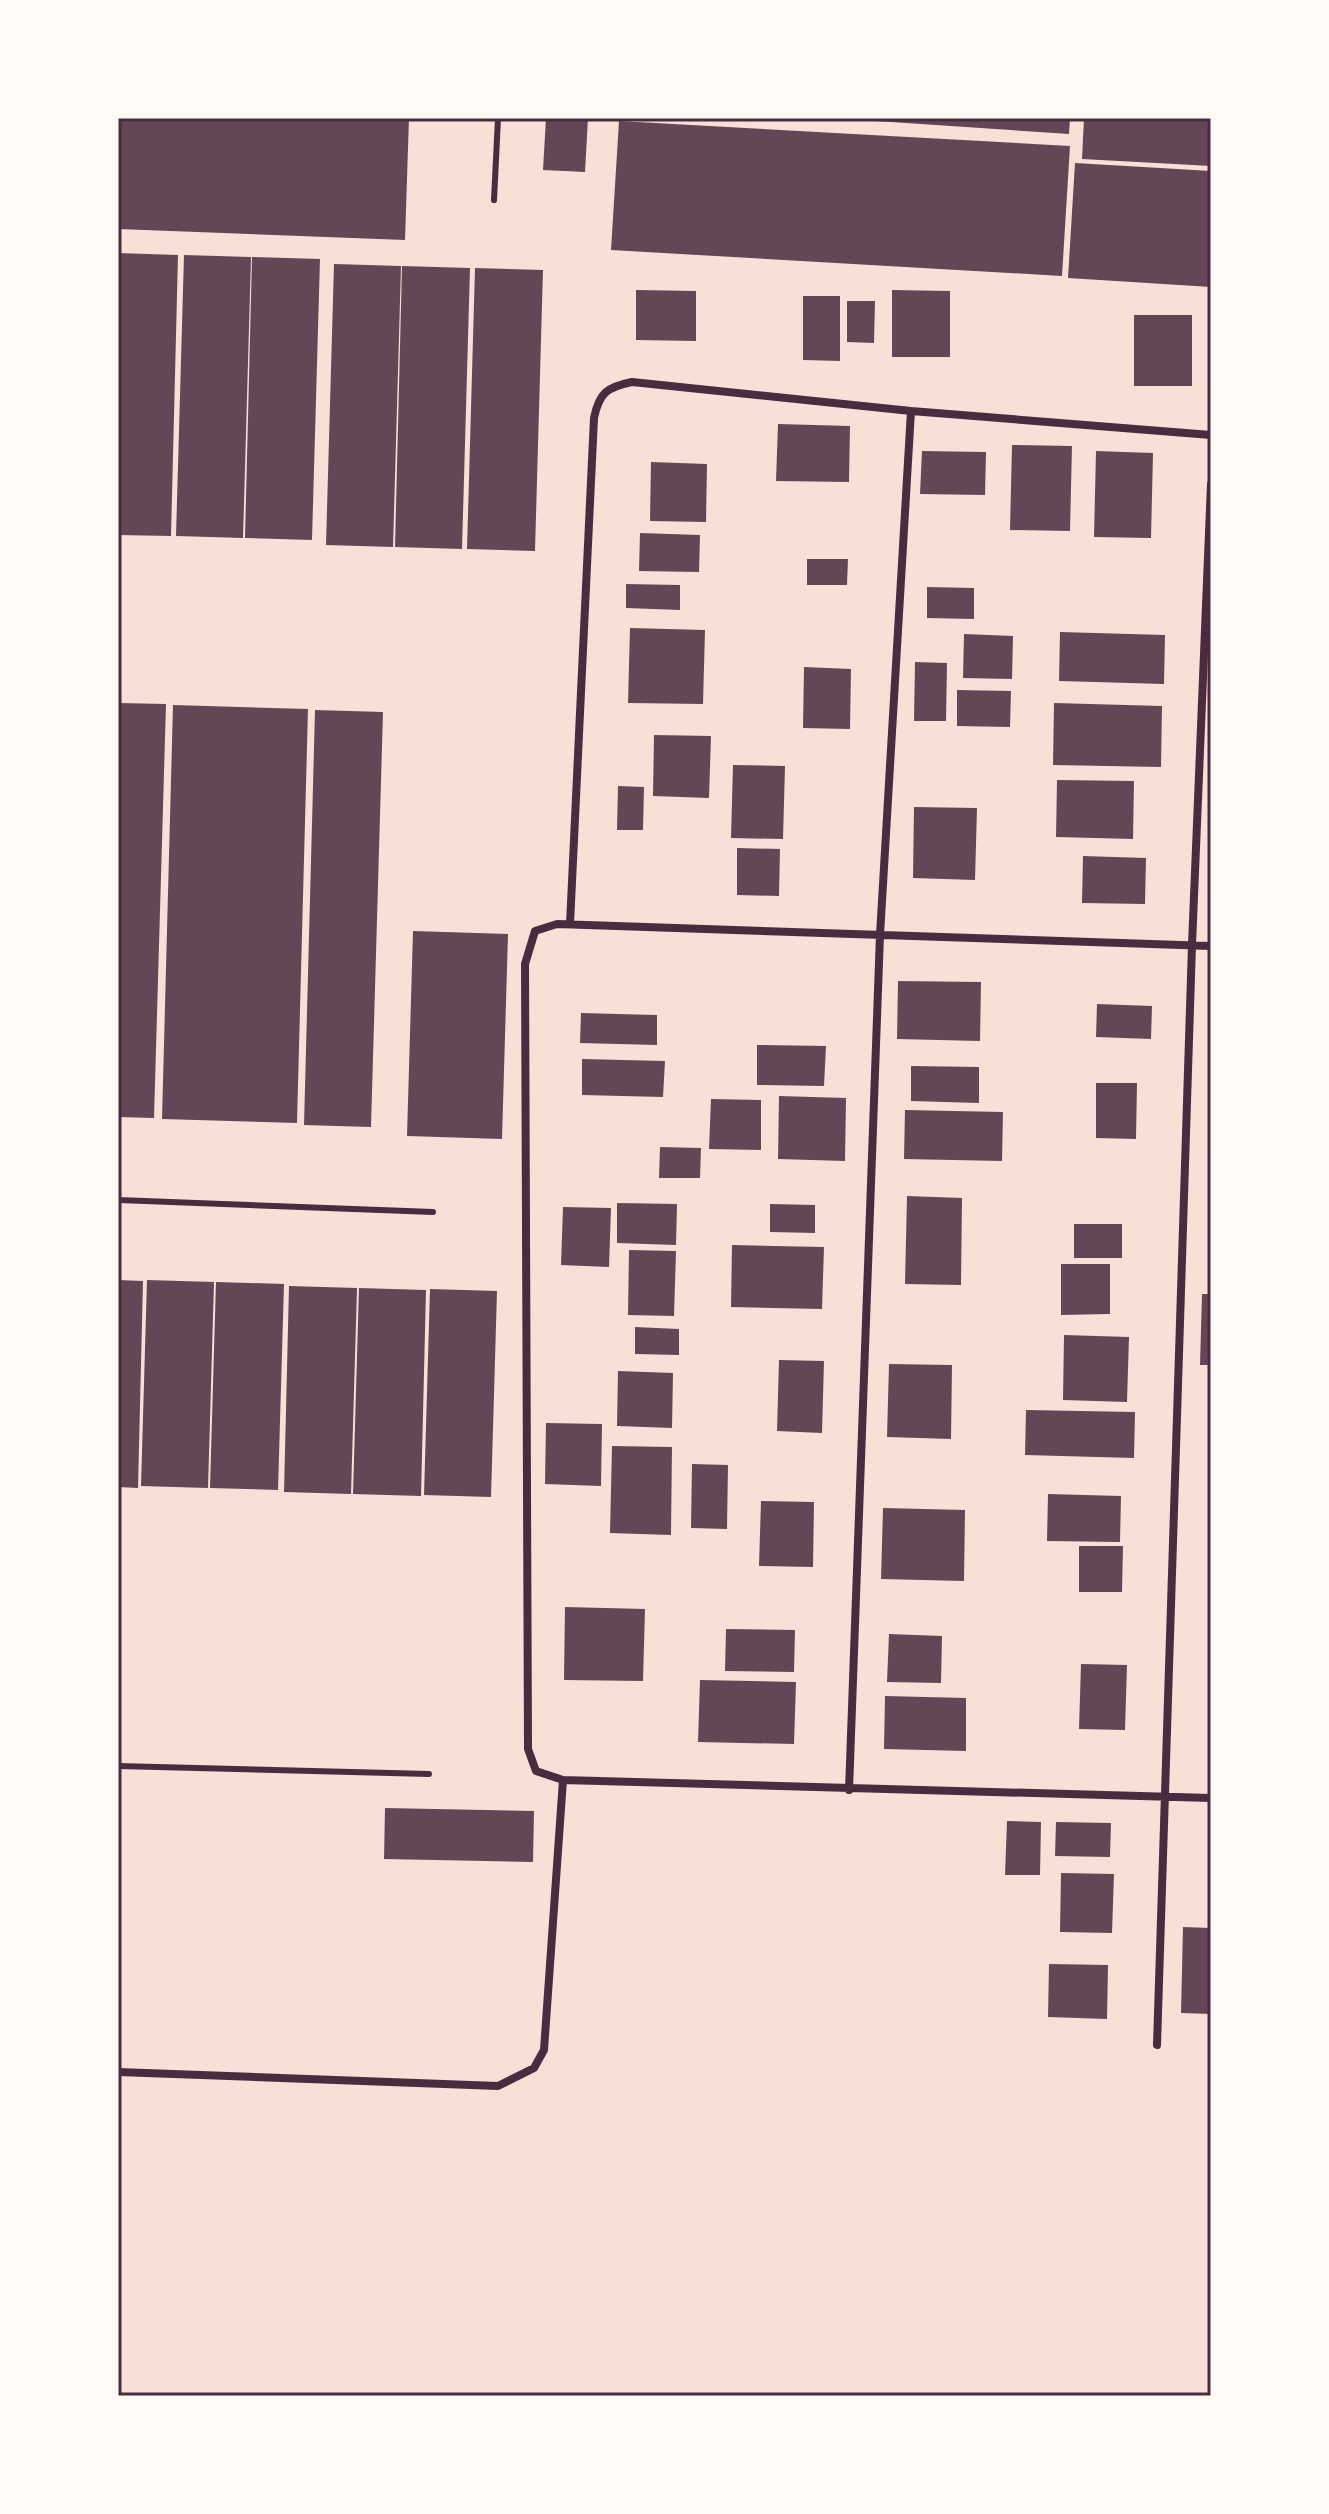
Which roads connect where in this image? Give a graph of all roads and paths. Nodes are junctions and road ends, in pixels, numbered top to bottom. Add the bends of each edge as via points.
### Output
1 (498, 118) edge
2 (494, 200) dead end
3 (911, 411) junction
4 (1211, 435) edge
5 (1211, 484) edge
6 (570, 924) junction
7 (880, 935) junction
8 (1192, 945) junction
9 (1211, 946) edge
10 (118, 1200) edge
11 (433, 1212) dead end
12 (118, 1766) edge
13 (429, 1774) dead end
14 (563, 1780) junction
15 (849, 1790) junction
16 (1165, 1798) junction
17 (1211, 1798) edge
18 (1157, 2045) dead end
19 (118, 2072) edge

1 - 2 lane
3 - 4 street
3 - 6 street via 632,382 610,387 598,398
3 - 7 street
5 - 8 street
6 - 7 street
6 - 14 street via 535,931 525,964 528,1749 536,1771
7 - 8 street
7 - 15 street
8 - 9 street
8 - 16 street
10 - 11 lane
12 - 13 lane
14 - 15 street
14 - 19 street via 544,2050 534,2068 498,2086
15 - 16 street
16 - 17 street
16 - 18 street

